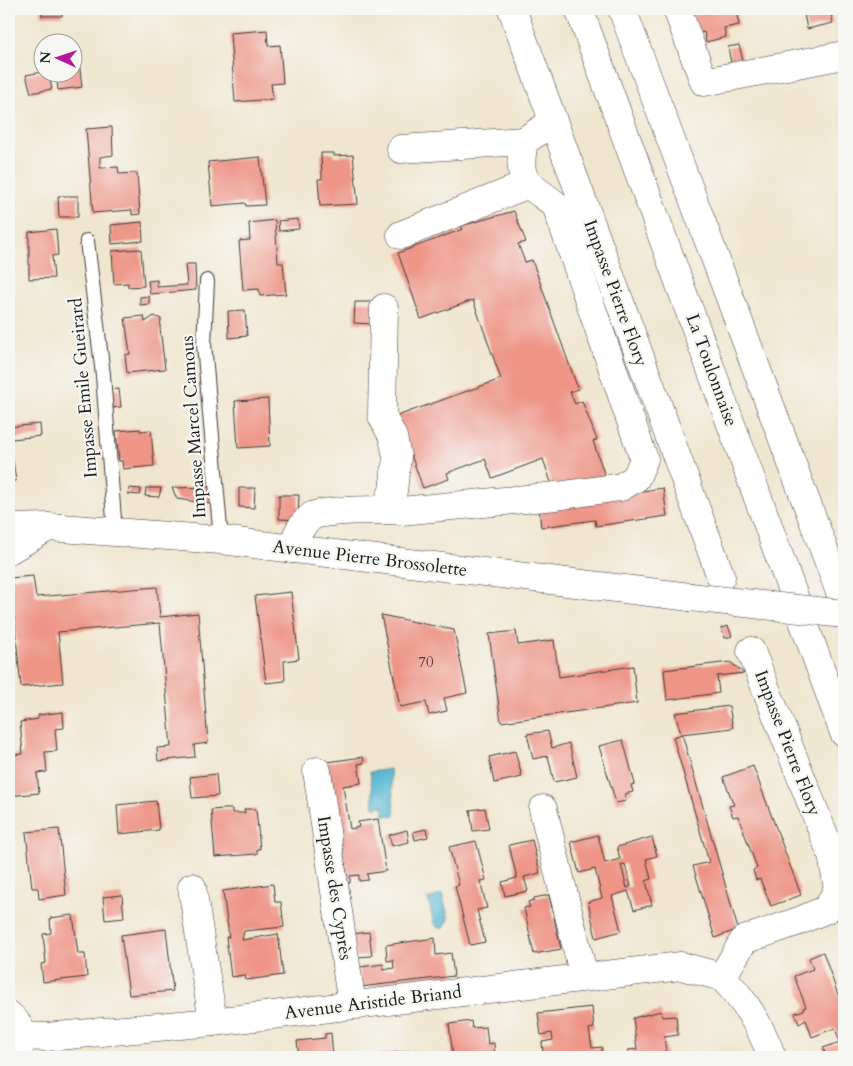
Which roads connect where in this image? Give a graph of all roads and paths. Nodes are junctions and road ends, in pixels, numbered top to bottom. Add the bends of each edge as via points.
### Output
1 (512, 9) edge
2 (579, 9) edge
3 (622, 9) edge
4 (677, 9) edge
5 (844, 55) edge
6 (553, 122) junction
7 (524, 142) junction
8 (400, 149) dead end
9 (529, 184) junction
10 (401, 235) dead end
11 (87, 241) dead end
12 (207, 281) dead end
13 (384, 308) dead end
14 (385, 509) junction
15 (9, 516) edge
16 (48, 527) junction
17 (9, 528) edge
18 (115, 533) junction
19 (221, 540) junction
20 (292, 549) junction
21 (9, 550) edge
22 (721, 577) dead end
23 (844, 603) edge
24 (844, 614) edge
25 (751, 651) dead end
26 (844, 733) edge
27 (317, 772) dead end
28 (543, 808) dead end
29 (192, 887) dead end
30 (584, 977) junction
31 (722, 977) junction
32 (352, 1004) junction
33 (213, 1022) junction
34 (13, 1036) edge
35 (772, 1057) edge

1 - 6 main road, Impasse Pierre Flory
2 - 26 main road, La Toulonnaise
3 - 23 main road
4 - 5 main road via 704,82
6 - 7 main road
6 - 22 main road, Impasse Pierre Flory
7 - 8 main road
7 - 9 main road via 520,164
9 - 10 main road
9 - 14 main road via 556,206 644,460 636,478 621,486 556,496 401,511
11 - 18 lane, Impasse Emile Gueirard via 103,375
12 - 19 lane, Impasse Marcel Camous via 204,344
13 - 14 main road via 382,416 393,437 397,457 393,491
14 - 20 main road via 313,515 299,529
15 - 16 main road, Avenue Pierre Brossolette
16 - 17 main road, Avenue Pierre Brossolette
16 - 18 main road, Avenue Pierre Brossolette
16 - 21 main road
18 - 19 main road, Avenue Pierre Brossolette
19 - 20 main road, Avenue Pierre Brossolette
20 - 24 main road, Avenue Pierre Brossolette, bridge
25 - 31 main road, Impasse Pierre Flory via 832,855 838,889 827,909 744,940
27 - 32 main road, Impasse des Cyprès
28 - 30 main road
29 - 33 main road
30 - 31 main road, Avenue Aristide Briand via 681,966
30 - 32 main road, Avenue Aristide Briand
31 - 35 main road via 761,1027
32 - 33 main road, Avenue Aristide Briand
33 - 34 main road, Avenue Aristide Briand via 46,1037

